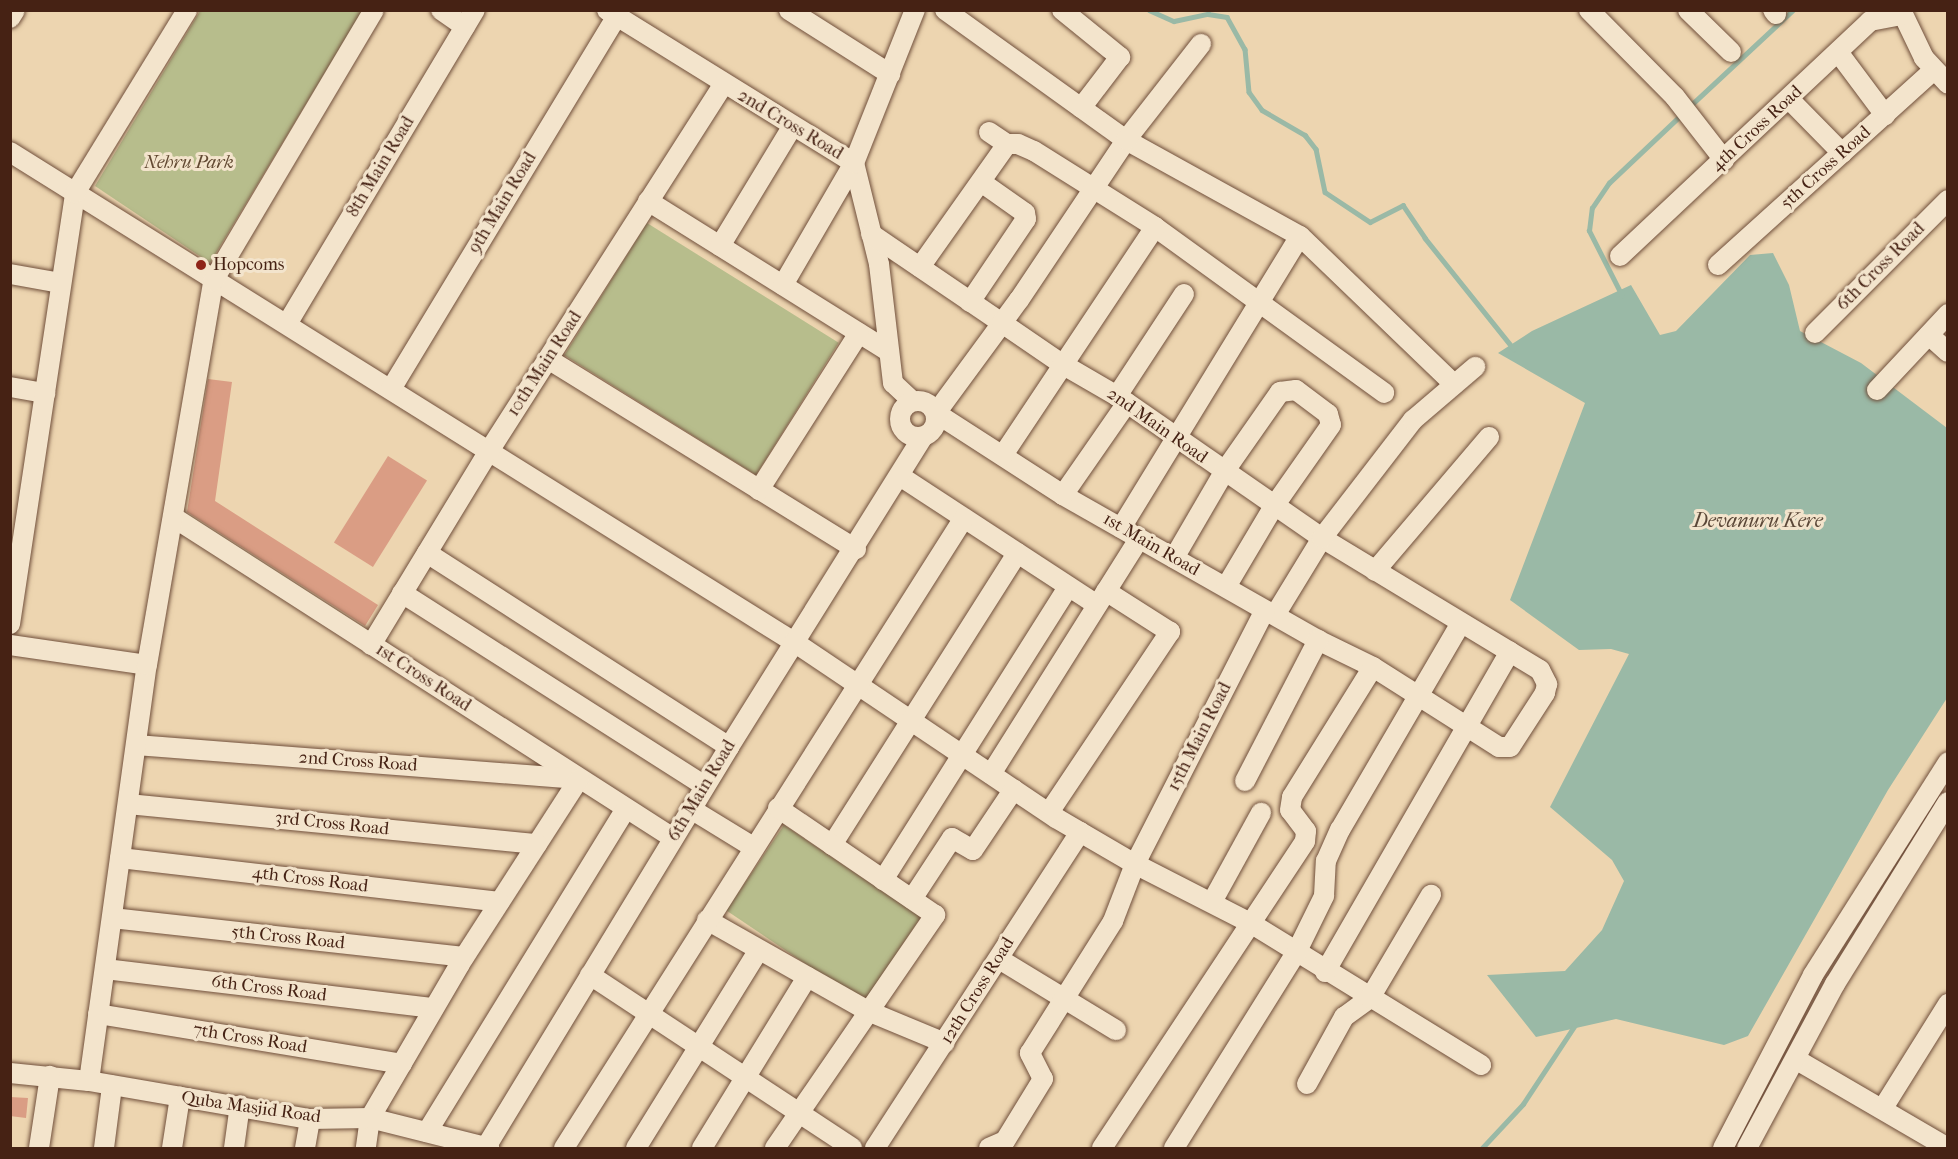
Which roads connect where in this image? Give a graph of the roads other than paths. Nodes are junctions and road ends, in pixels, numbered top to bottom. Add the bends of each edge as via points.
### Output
1 (15, 10) edge
2 (187, 10) edge
3 (375, 10) edge
4 (441, 10) edge
5 (789, 10) edge
6 (915, 10) edge
7 (945, 10) edge
8 (1062, 10) edge
9 (1589, 10) edge
10 (1688, 10) edge
11 (1901, 13) edge
12 (611, 14) edge
13 (10, 18) edge
14 (470, 19) edge
15 (1201, 44) dead end
16 (1731, 52) dead end
17 (1838, 52) junction
18 (890, 74) junction
19 (1941, 77) edge
20 (723, 85) junction
21 (1789, 99) junction
22 (1082, 108) junction
23 (1885, 115) junction
24 (792, 127) junction
25 (989, 132) dead end
26 (1126, 140) junction
27 (1007, 144) junction
28 (10, 152) edge
29 (1842, 153) junction
30 (1724, 160) junction
31 (854, 163) junction
32 (981, 182) junction
33 (1093, 189) junction
34 (75, 193) junction
35 (1947, 200) edge
36 (648, 201) junction
37 (1155, 227) junction
38 (871, 234) junction
39 (1300, 236) junction
40 (720, 246) junction
41 (1620, 256) dead end
42 (1718, 265) dead end
43 (920, 267) junction
44 (10, 274) edge
45 (213, 281) junction
46 (61, 282) junction
47 (783, 285) junction
48 (1184, 294) dead end
49 (970, 302) junction
50 (1263, 302) junction
51 (1947, 314) edge
52 (1002, 323) junction
53 (287, 324) junction
54 (859, 333) junction
55 (1815, 333) dead end
56 (1929, 334) junction
57 (886, 350) junction
58 (1947, 352) edge
59 (548, 358) junction
60 (1062, 364) junction
61 (1475, 367) dead end
62 (1454, 384) junction
63 (10, 387) edge
64 (391, 389) junction
65 (1877, 390) dead end
66 (45, 393) junction
67 (1384, 393) dead end
68 (912, 400) junction
69 (1122, 400) junction
70 (936, 413) junction
71 (923, 437) junction
72 (1489, 437) dead end
73 (1177, 440) junction
74 (489, 451) junction
75 (1003, 455) junction
76 (1224, 472) junction
77 (900, 476) junction
78 (759, 490) junction
79 (1063, 495) junction
80 (1274, 506) junction
81 (173, 517) junction
82 (964, 518) junction
83 (1121, 528) junction
84 (1322, 538) junction
85 (1139, 539) junction
86 (856, 549) junction
87 (427, 553) junction
88 (1017, 553) junction
89 (1174, 558) junction
90 (1376, 571) junction
91 (1068, 587) junction
92 (1226, 587) junction
93 (402, 593) junction
94 (1102, 598) junction
95 (1270, 613) junction
96 (1453, 619) junction
97 (10, 624) edge
98 (1318, 640) junction
99 (794, 642) junction
100 (10, 645) edge
101 (371, 645) junction
102 (1510, 652) junction
103 (147, 665) junction
104 (1373, 667) junction
105 (858, 687) junction
106 (1418, 696) junction
107 (910, 721) junction
108 (1468, 728) junction
109 (136, 745) junction
110 (729, 747) junction
111 (962, 755) junction
112 (1947, 762) edge
113 (991, 774) junction
114 (579, 779) junction
115 (1245, 782) dead end
116 (705, 786) junction
117 (1014, 789) junction
118 (1947, 802) edge
119 (128, 804) junction
120 (626, 808) junction
121 (778, 808) junction
122 (691, 809) junction
123 (1050, 811) junction
124 (1261, 813) dead end
125 (1080, 832) junction
126 (673, 838) junction
127 (537, 844) junction
128 (832, 845) junction
129 (753, 847) junction
130 (120, 858) junction
131 (1135, 864) junction
132 (883, 880) junction
133 (1431, 895) dead end
134 (912, 899) junction
135 (499, 902) junction
136 (1212, 902) junction
137 (112, 918) junction
138 (707, 920) junction
139 (1252, 924) junction
140 (759, 950) junction
141 (1296, 953) junction
142 (464, 957) junction
143 (999, 959) junction
144 (105, 969) junction
145 (1325, 972) junction
146 (590, 975) junction
147 (807, 977) junction
148 (1064, 998) junction
149 (1370, 998) junction
150 (1947, 1004) edge
151 (434, 1008) junction
152 (868, 1011) junction
153 (648, 1013) junction
154 (98, 1014) junction
155 (1116, 1030) dead end
156 (945, 1043) junction
157 (698, 1046) junction
158 (1797, 1060) junction
159 (402, 1064) junction
160 (1481, 1065) dead end
161 (10, 1073) edge
162 (50, 1076) junction
163 (746, 1078) junction
164 (89, 1081) junction
165 (1307, 1084) dead end
166 (112, 1086) junction
167 (180, 1098) junction
168 (240, 1105) junction
169 (1883, 1108) junction
170 (798, 1113) junction
171 (370, 1118) junction
172 (310, 1119) junction
173 (427, 1132) junction
174 (451, 1143) edge
175 (487, 1148) edge
176 (1750, 1148) edge
177 (1947, 1148) edge
178 (39, 1149) edge
179 (104, 1149) edge
180 (172, 1149) edge
181 (234, 1149) edge
182 (305, 1149) edge
183 (366, 1149) edge
184 (564, 1149) edge
185 (636, 1149) edge
186 (702, 1149) edge
187 (775, 1149) edge
188 (852, 1149) edge
189 (875, 1149) edge
190 (989, 1149) edge
191 (1102, 1149) edge
192 (1174, 1149) edge
193 (1723, 1149) edge

1 - 13 street
2 - 34 street
3 - 45 street
4 - 14 street
5 - 18 street
6 - 18 street
7 - 22 street
8 - 22 street via 1120,57
9 - 30 street via 1675,97
10 - 16 street
11 - 17 street, 4th Cross Road via 1870,21
11 - 19 street
12 - 20 street, 2nd Cross Road
12 - 64 street, 9th Main Road
14 - 53 street, 8th Main Road
15 - 26 street
17 - 21 street, 4th Cross Road
17 - 23 street
18 - 31 street
19 - 23 street, 5th Cross Road
20 - 24 street, 2nd Cross Road
20 - 36 street, 10th Main Road
21 - 29 street
21 - 30 street, 4th Cross Road
22 - 26 street
23 - 29 street, 5th Cross Road
24 - 31 street, 2nd Cross Road
24 - 40 street
25 - 27 street
26 - 33 street
26 - 39 street
27 - 32 street
27 - 33 street via 1027,147
28 - 34 street
29 - 42 street, 5th Cross Road
30 - 41 street, 4th Cross Road
31 - 38 street, 2nd Cross Road
31 - 47 street
32 - 43 street
32 - 49 street via 1025,213 1026,219
33 - 37 street
33 - 52 street
34 - 45 street
34 - 46 street
35 - 55 street, 6th Cross Road
36 - 40 street
36 - 59 street, 10th Main Road
37 - 50 street
37 - 60 street
38 - 43 street, 2nd Main Road
38 - 57 street, 2nd Cross Road via 879,264
39 - 50 street
39 - 62 street
40 - 47 street
43 - 49 street, 2nd Main Road
44 - 46 street
45 - 53 street
45 - 81 street
46 - 66 street
47 - 54 street
48 - 69 street
49 - 52 street, 2nd Main Road
50 - 67 street
50 - 73 street
51 - 56 street
52 - 60 street, 2nd Main Road
52 - 70 street
53 - 64 street
54 - 57 street
54 - 78 street
56 - 58 street
56 - 65 street
57 - 68 street, 2nd Cross Road via 893,383
59 - 74 street, 10th Main Road
59 - 78 street
60 - 69 street, 2nd Main Road
60 - 75 street
61 - 62 street, 15th Main Road
62 - 84 street, 15th Main Road via 1413,420
63 - 66 street
64 - 74 street
66 - 97 street
68 - 70 street via 926,402
68 - 71 street via 901,410 900,424 909,436
69 - 73 street, 2nd Main Road
69 - 79 street
70 - 71 street via 934,427
70 - 75 street, 1st Main Road
71 - 77 street, 6th Main Road
72 - 90 street
73 - 76 street, 2nd Main Road
73 - 83 street
74 - 87 street, 10th Main Road
74 - 99 street
75 - 79 street, 1st Main Road
76 - 80 street, 2nd Main Road
76 - 80 street via 1280,392 1296,390 1332,421
76 - 89 street
77 - 82 street
77 - 86 street, 6th Main Road
78 - 86 street
79 - 83 street, 1st Main Road
80 - 84 street, 2nd Main Road
80 - 92 street
81 - 101 street, 1st Cross Road
81 - 103 street
82 - 88 street
82 - 105 street
83 - 85 street, 1st Main Road
84 - 90 street, 2nd Main Road
84 - 95 street, 15th Main Road
85 - 89 street, 1st Main Road
85 - 94 street
86 - 99 street, 6th Main Road
87 - 93 street, 10th Main Road
87 - 110 street
88 - 91 street
88 - 107 street
89 - 92 street, 1st Main Road
90 - 96 street, 2nd Main Road
91 - 94 street
91 - 111 street
92 - 95 street, 1st Main Road
93 - 101 street, 10th Main Road
93 - 116 street
94 - 113 street
94 - 123 street via 1170,632
95 - 98 street, 1st Main Road
95 - 131 street, 15th Main Road
96 - 102 street, 2nd Main Road
96 - 106 street
98 - 104 street, 1st Main Road
98 - 115 street
99 - 105 street
99 - 110 street, 6th Main Road
100 - 103 street
101 - 114 street, 1st Cross Road
102 - 108 street
102 - 108 street, 2nd Main Road via 1540,670 1547,684 1545,693 1514,743 1505,749
103 - 109 street
104 - 106 street, 1st Main Road
104 - 139 street via 1292,797 1290,810 1306,831 1305,841
105 - 107 street
105 - 121 street
106 - 108 street, 1st Main Road
106 - 141 street via 1332,846 1326,861 1324,896
107 - 111 street
107 - 128 street
108 - 145 street
109 - 114 street, 2nd Cross Road
109 - 119 street
110 - 116 street, 6th Main Road
111 - 113 street
111 - 132 street
112 - 193 street via 1813,975
113 - 117 street
114 - 120 street, 1st Cross Road
114 - 127 street
116 - 122 street, 6th Main Road
117 - 123 street
117 - 134 street via 973,850 952,838
118 - 158 street via 1835,984
119 - 127 street, 3rd Cross Road
119 - 130 street
120 - 126 street, 1st Cross Road
120 - 173 street
121 - 128 street
121 - 129 street
122 - 126 street, 6th Main Road
122 - 129 street
123 - 125 street
124 - 136 street
125 - 131 street
125 - 143 street, 12th Cross Road
126 - 146 street, 6th Main Road
127 - 135 street
128 - 132 street
129 - 138 street
130 - 135 street, 4th Cross Road
130 - 137 street
131 - 136 street
131 - 148 street, 15th Main Road via 1113,921
132 - 134 street
133 - 149 street
134 - 152 street via 935,915
135 - 142 street
136 - 139 street
137 - 142 street, 5th Cross Road
137 - 144 street
138 - 140 street
138 - 153 street
139 - 141 street
139 - 191 street
140 - 147 street
140 - 157 street
141 - 145 street
141 - 192 street
142 - 151 street
143 - 148 street
143 - 156 street, 12th Cross Road
144 - 151 street, 6th Cross Road
144 - 154 street
145 - 149 street
146 - 153 street
146 - 175 street, 6th Main Road
147 - 152 street
147 - 163 street
148 - 155 street
148 - 190 street, 15th Main Road via 1030,1053 1043,1079 1005,1141
149 - 160 street
149 - 165 street via 1344,1017
150 - 169 street
151 - 159 street
152 - 156 street
152 - 170 street
153 - 157 street
153 - 184 street
154 - 159 street, 7th Cross Road
154 - 164 street
156 - 189 street, 12th Cross Road
157 - 163 street
157 - 185 street
158 - 169 street
158 - 176 street
159 - 171 street
161 - 162 street, Quba Masjid Road
162 - 164 street, Quba Masjid Road
162 - 178 street
163 - 170 street
163 - 186 street
164 - 166 street, Quba Masjid Road
166 - 167 street, Quba Masjid Road
166 - 179 street
167 - 168 street, Quba Masjid Road
167 - 180 street
168 - 172 street, Quba Masjid Road
168 - 181 street
169 - 177 street
170 - 187 street
170 - 188 street
171 - 172 street, Quba Masjid Road
171 - 173 street, Quba Masjid Road
171 - 183 street
172 - 182 street
173 - 174 street, Quba Masjid Road
174 - 175 street, Quba Masjid Road

